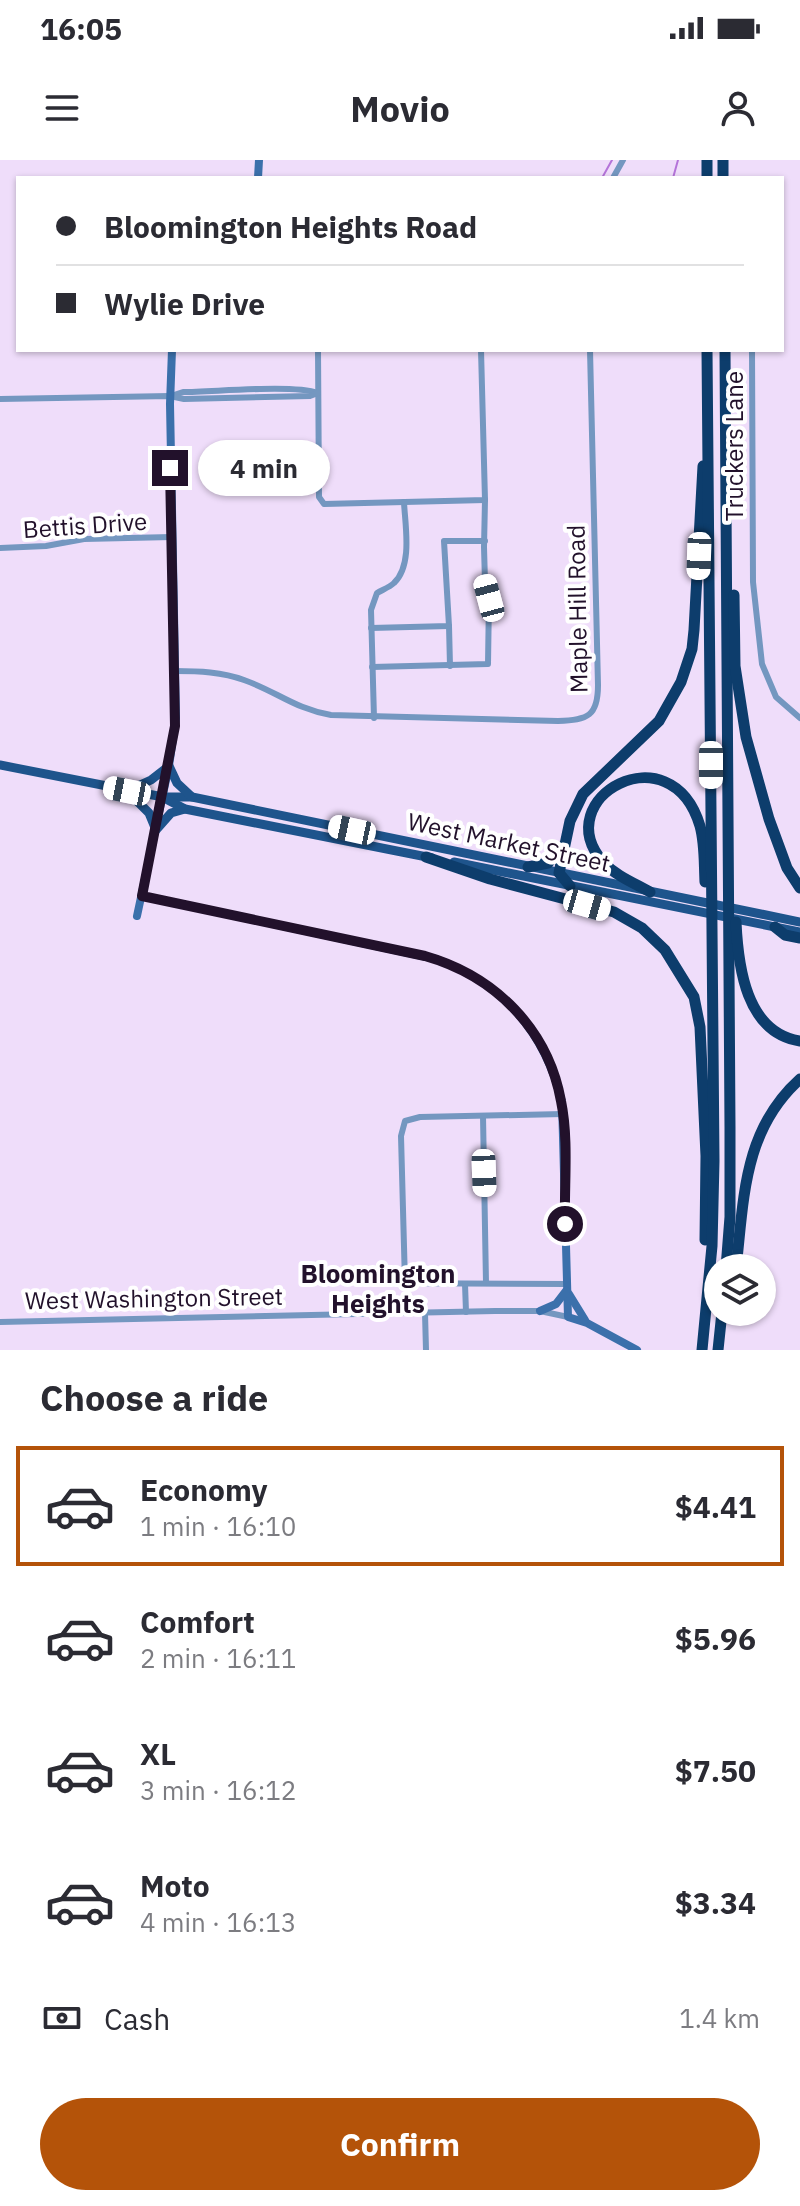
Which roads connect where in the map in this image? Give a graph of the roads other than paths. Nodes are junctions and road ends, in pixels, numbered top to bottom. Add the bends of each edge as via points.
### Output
1 (172, 352) edge
2 (318, 352) edge
3 (481, 352) edge
4 (590, 352) edge
5 (707, 352) edge
6 (725, 352) edge
7 (752, 352) edge
8 (318, 393) junction
9 (170, 396) junction
10 (0, 399) edge
11 (709, 451) junction
12 (485, 500) junction
13 (404, 502) junction
14 (726, 514) junction
15 (172, 537) junction
16 (485, 541) junction
17 (0, 548) edge
18 (449, 626) junction
19 (371, 628) junction
20 (450, 666) junction
21 (372, 667) junction
22 (175, 671) junction
23 (374, 718) junction
24 (800, 718) edge
25 (0, 765) edge
26 (169, 766) junction
27 (127, 791) junction
28 (163, 797) junction
29 (192, 797) junction
30 (185, 809) junction
31 (156, 830) junction
32 (566, 842) junction
33 (426, 857) junction
34 (528, 867) junction
35 (559, 873) junction
36 (728, 881) junction
37 (570, 886) junction
38 (800, 888) edge
39 (650, 892) junction
40 (142, 896) junction
41 (688, 904) junction
42 (137, 916) dead end
43 (750, 917) junction
44 (800, 922) edge
45 (775, 927) junction
46 (800, 932) edge
47 (800, 938) edge
48 (713, 953) junction
49 (800, 1041) edge
50 (800, 1079) edge
51 (563, 1114) junction
52 (483, 1116) junction
53 (705, 1254) edge
54 (711, 1254) edge
55 (727, 1254) edge
56 (738, 1254) edge
57 (373, 1283) dead end
58 (405, 1283) junction
59 (486, 1283) junction
60 (465, 1284) junction
61 (567, 1287) junction
62 (540, 1311) junction
63 (466, 1312) junction
64 (425, 1313) junction
65 (568, 1317) junction
66 (0, 1322) edge
67 (587, 1323) junction
68 (705, 1326) edge
69 (426, 1350) edge
70 (637, 1350) edge
71 (702, 1350) edge

1 - 9 main road
2 - 8 street
3 - 12 street
4 - 23 street, Maple Hill Road via 598,685 593,711 573,721
5 - 11 highway
6 - 14 highway
7 - 24 street, Truckers Lane via 753,582 762,664 776,697
8 - 9 street
8 - 13 street via 319,501
9 - 10 street
9 - 15 main road
11 - 32 highway via 702,469 693,639 681,682 659,721 583,794
11 - 48 highway
12 - 13 street
12 - 16 street
13 - 19 street via 406,556 394,583 372,601
14 - 36 highway
14 - 38 highway via 733,556 735,666 746,737 769,819
15 - 17 street, Bettis Drive
15 - 22 main road
16 - 18 street via 444,541
16 - 20 street via 488,664
18 - 19 street
18 - 20 street
19 - 21 street
20 - 21 street
21 - 23 street
22 - 23 street, Maple Hill Road via 243,679 298,707
22 - 26 main road
25 - 27 main road, West Market Street
26 - 27 main road
26 - 28 main road
26 - 29 main road
27 - 28 main road, West Market Street
27 - 31 main road via 149,813
28 - 29 main road, West Market Street
28 - 30 main road, West Market Street
28 - 31 main road
29 - 34 main road, West Market Street
30 - 31 main road via 171,813
30 - 33 main road, West Market Street
31 - 40 main road
32 - 34 highway via 548,863
32 - 35 highway
33 - 37 main road, West Market Street
33 - 53 highway via 614,912 642,928 680,971 694,997 700,1027
34 - 35 main road, West Market Street
35 - 37 highway
35 - 39 main road, West Market Street
36 - 49 highway via 746,990 769,1027
36 - 55 highway
37 - 41 main road, West Market Street
39 - 41 main road, West Market Street
39 - 48 highway via 604,862 590,831 593,810 608,789 644,777 674,787 697,819
40 - 42 main road
40 - 51 main road via 399,950 462,969 501,995 532,1029 554,1072
41 - 43 main road, West Market Street
43 - 44 main road, West Market Street
43 - 45 main road, West Market Street
45 - 46 main road, West Market Street
45 - 47 highway
48 - 54 highway
50 - 56 highway via 764,1128 749,1163
51 - 52 street
51 - 61 main road
52 - 58 street via 405,1121
52 - 59 street
57 - 58 street
58 - 60 street
59 - 60 street
59 - 61 street
60 - 63 street
61 - 62 main road via 556,1304
61 - 65 main road
61 - 67 main road
62 - 63 street, West Washington Street
62 - 65 street, West Washington Street
63 - 64 street, West Washington Street
64 - 66 street, West Washington Street
64 - 69 street
65 - 67 main road, West Washington Street
67 - 70 main road, West Washington Street
68 - 71 highway

